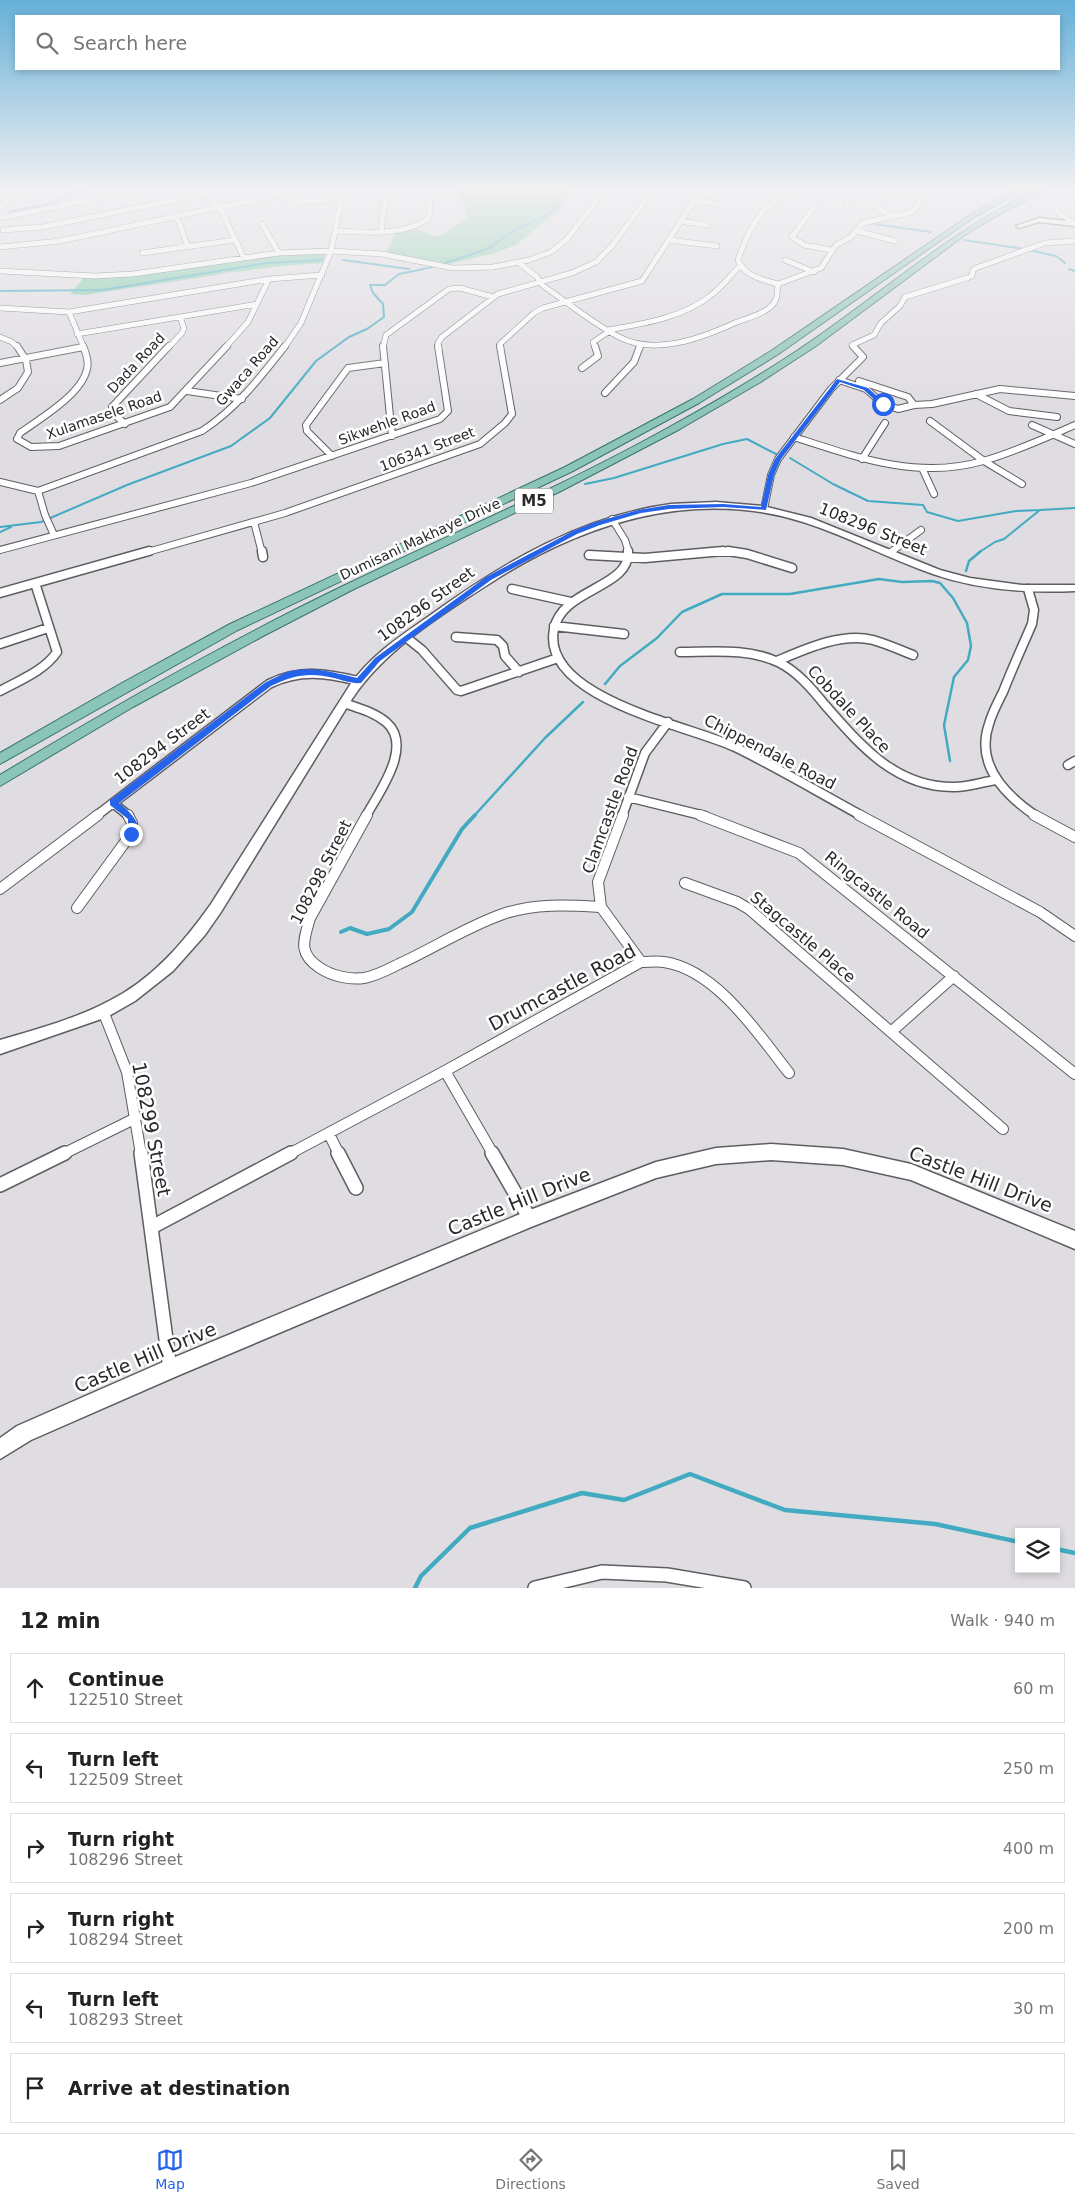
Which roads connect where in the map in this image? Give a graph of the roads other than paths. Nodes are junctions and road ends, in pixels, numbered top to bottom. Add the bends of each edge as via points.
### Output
1 (222, 261) edge
2 (327, 261) edge
3 (415, 261) edge
4 (525, 261) edge
5 (597, 261) edge
6 (655, 261) edge
7 (738, 261) edge
8 (788, 261) edge
9 (825, 261) edge
10 (907, 261) edge
11 (927, 261) edge
12 (992, 261) edge
13 (519, 263) junction
14 (740, 266) junction
15 (0, 271) edge
16 (814, 272) junction
17 (322, 275) junction
18 (268, 278) junction
19 (539, 282) junction
20 (778, 284) junction
21 (493, 296) junction
22 (567, 301) junction
23 (256, 304) junction
24 (0, 308) edge
25 (68, 312) junction
26 (180, 316) junction
27 (609, 331) junction
28 (77, 334) junction
29 (0, 337) edge
30 (641, 344) junction
31 (83, 347) junction
32 (26, 358) junction
33 (385, 363) junction
34 (0, 364) edge
35 (582, 368) dead end
36 (841, 378) junction
37 (187, 391) junction
38 (605, 393) dead end
39 (976, 394) junction
40 (1074, 395) edge
41 (242, 399) junction
42 (0, 400) edge
43 (914, 405) junction
44 (1057, 416) dead end
45 (930, 421) dead end
46 (125, 424) junction
47 (885, 424) dead end
48 (1032, 425) dead end
49 (1075, 425) edge
50 (1052, 434) junction
51 (392, 436) junction
52 (794, 437) junction
53 (1075, 444) edge
54 (332, 456) junction
55 (862, 459) junction
56 (984, 461) junction
57 (923, 470) junction
58 (0, 482) edge
59 (1022, 484) dead end
60 (38, 491) junction
61 (934, 494) dead end
62 (764, 509) junction
63 (612, 519) junction
64 (254, 522) junction
65 (922, 530) dead end
66 (54, 535) junction
67 (0, 550) edge
68 (891, 552) junction
69 (590, 555) dead end
70 (263, 557) dead end
71 (629, 558) junction
72 (792, 568) dead end
73 (34, 583) junction
74 (1075, 588) edge
75 (512, 589) dead end
76 (1028, 589) junction
77 (0, 592) edge
78 (571, 602) junction
79 (554, 626) junction
80 (48, 628) junction
81 (624, 634) dead end
82 (456, 637) dead end
83 (407, 638) junction
84 (0, 644) edge
85 (680, 652) dead end
86 (913, 655) dead end
87 (558, 658) junction
88 (777, 662) junction
89 (519, 672) junction
90 (358, 681) junction
91 (0, 691) edge
92 (344, 703) junction
93 (668, 722) junction
94 (0, 759) edge
95 (996, 780) junction
96 (0, 782) edge
97 (628, 797) junction
98 (113, 803) junction
99 (1075, 837) edge
100 (685, 883) dead end
101 (0, 889) edge
102 (601, 907) junction
103 (77, 908) dead end
104 (1075, 936) edge
105 (641, 962) junction
106 (954, 976) junction
107 (103, 1012) junction
108 (892, 1031) junction
109 (0, 1047) edge
110 (445, 1071) junction
111 (790, 1073) dead end
112 (1075, 1074) edge
113 (136, 1118) junction
114 (1004, 1129) dead end
115 (329, 1134) junction
116 (0, 1186) edge
117 (356, 1188) dead end
118 (530, 1219) junction
119 (152, 1227) junction
120 (1075, 1240) edge
121 (170, 1369) junction
122 (0, 1449) edge
123 (535, 1588) edge
124 (744, 1588) edge

1 - 15 street via 124,275
2 - 17 street, Gwaca Road
3 - 13 street via 476,269
4 - 13 street
5 - 19 street, Sikwehle Road via 572,274
6 - 22 street, 106341 Street via 640,283
7 - 14 street
8 - 16 street
9 - 16 street
10 - 94 main road, Dumisani Makhaye Drive / M5 via 774,353 696,401 569,469 234,627
11 - 96 main road, Dumisani Makhaye Drive / M5 via 818,341 675,428 536,500 298,613 159,687
12 - 36 street via 973,270 972,276 908,296 881,323 874,335 852,345 863,357
13 - 19 street
14 - 20 street via 753,275
14 - 27 street via 719,289 692,306 672,315
16 - 20 street
17 - 18 street
17 - 41 street, Gwaca Road via 298,330
18 - 23 street, Xulamasele Road
18 - 25 street
19 - 21 street, Sikwehle Road
19 - 22 street
20 - 30 street via 772,305 728,327 673,344
21 - 33 street via 460,288 447,290 386,335 383,346
21 - 51 street, Sikwehle Road via 438,343 448,402 447,414
22 - 27 street
22 - 64 street, 106341 Street via 538,311 500,344 512,414 484,442
23 - 26 street
23 - 37 street, Xulamasele Road via 248,322
24 - 25 street
25 - 28 street, Xulamasele Road
26 - 28 street
26 - 46 street, Dada Road via 184,328 182,333 112,407
27 - 30 street
27 - 35 street via 593,342 598,356
28 - 31 street, Xulamasele Road
29 - 32 street via 13,342
30 - 38 street via 634,362
31 - 32 street
31 - 46 street, Xulamasele Road via 88,369 84,378 74,391 17,439 36,447 51,448
32 - 34 street
32 - 42 street via 28,372 24,380
33 - 51 street
33 - 54 street via 348,368 306,425 307,431
36 - 43 street via 908,397
36 - 43 street via 866,389 892,408 904,409
36 - 52 street
37 - 41 street
37 - 46 street, Xulamasele Road via 168,408
39 - 40 street via 1007,388
39 - 43 street
39 - 44 street via 1012,412
41 - 60 street, Gwaca Road via 202,431
45 - 56 street
47 - 55 street
48 - 50 street
49 - 50 street
50 - 53 street
50 - 56 street
51 - 54 street, Sikwehle Road
52 - 55 street
52 - 62 street via 774,466
54 - 66 street, Sikwehle Road via 251,483
55 - 57 street
56 - 57 street
56 - 59 street
57 - 61 street
58 - 60 street
60 - 66 street
62 - 63 street, 108296 Street via 690,505
62 - 68 street, 108296 Street via 826,525
63 - 71 street via 625,538
63 - 83 street, 108296 Street via 575,533 488,578
64 - 70 street
64 - 73 street, 106341 Street
65 - 68 street
66 - 67 street, Sikwehle Road
68 - 76 street, 108296 Street via 950,576
69 - 71 street
71 - 72 street via 726,551
71 - 78 street via 619,574
73 - 77 street, 106341 Street
73 - 80 street
74 - 76 street, 108296 Street
75 - 78 street
76 - 95 street via 1034,610 1032,624 985,737 984,748
78 - 79 street
79 - 81 street
79 - 87 street, Chippendale Road
80 - 84 street
80 - 91 street via 56,645 53,659
82 - 89 street via 497,640
83 - 89 street via 457,690 464,691
83 - 90 street, 108296 Street via 378,660
85 - 88 street, Cobdale Place via 738,653
86 - 88 street via 872,640 849,638 803,650
87 - 89 street
87 - 93 street, Chippendale Road via 590,691
88 - 95 street, Cobdale Place via 803,680 884,768 917,782 940,786
90 - 92 street, 108296 Street
90 - 98 street, 108294 Street via 314,672 279,678
92 - 102 street, 108298 Street via 384,720 397,738 398,751 392,768 310,918 304,944 313,963 333,975 365,978 486,921 523,908
92 - 107 street, 108296 Street via 200,932 152,980
93 - 97 street, Clamcastle Road via 645,754
93 - 104 street, Chippendale Road via 736,748 1040,912
95 - 99 street via 1034,816
97 - 102 street, Clamcastle Road via 598,882
97 - 106 street, Ringcastle Road via 706,816 789,848 808,859
98 - 101 street, 108294 Street
98 - 103 street via 132,818 131,834
100 - 108 street, Stagcastle Place via 749,909
102 - 105 street, Clamcastle Road
105 - 110 street, Drumcastle Road
105 - 111 street, Drumcastle Road via 656,960 680,967 718,990
106 - 108 street
106 - 112 street, Ringcastle Road
107 - 109 street, 108296 Street
107 - 113 street, 108299 Street via 127,1072
108 - 114 street, Stagcastle Place
110 - 115 street, Drumcastle Road
110 - 118 street
113 - 116 street
113 - 119 street, 108299 Street
115 - 117 street
115 - 119 street, Drumcastle Road
118 - 120 street, Castle Hill Drive via 656,1170 716,1156 770,1152 843,1157 911,1172
118 - 121 street, Castle Hill Drive
119 - 121 street
121 - 122 street, Castle Hill Drive via 24,1433
123 - 124 street via 602,1572 667,1575

